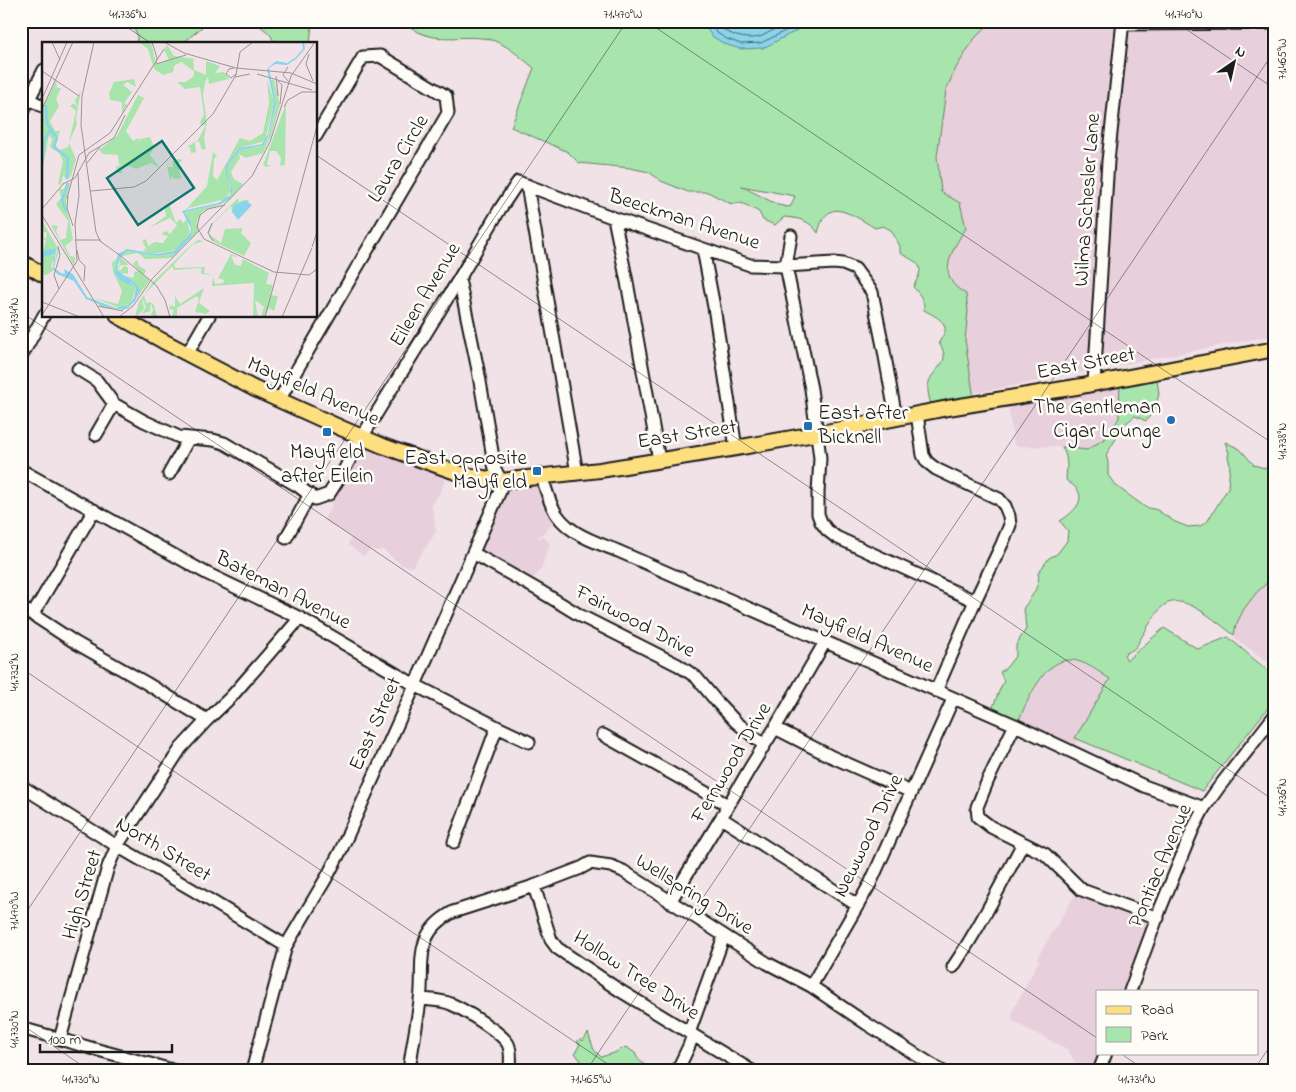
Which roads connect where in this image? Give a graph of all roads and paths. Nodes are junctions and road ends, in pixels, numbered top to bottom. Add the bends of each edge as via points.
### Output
1 (1123, 23) edge
2 (1275, 23) edge
3 (42, 74) edge
4 (28, 99) junction
5 (42, 106) edge
6 (21, 114) edge
7 (318, 133) edge
8 (527, 185) junction
9 (614, 218) junction
10 (791, 236) dead end
11 (702, 249) junction
12 (21, 262) edge
13 (786, 266) junction
14 (42, 273) edge
15 (459, 279) junction
16 (42, 318) edge
17 (122, 318) edge
18 (209, 318) edge
19 (1275, 349) edge
20 (187, 354) junction
21 (21, 357) edge
22 (78, 369) dead end
23 (1094, 383) junction
24 (279, 400) junction
25 (114, 404) junction
26 (917, 414) junction
27 (896, 418) junction
28 (817, 434) junction
29 (96, 435) dead end
30 (362, 437) junction
31 (189, 438) junction
32 (736, 448) junction
33 (658, 460) junction
34 (21, 470) edge
35 (577, 473) junction
36 (170, 474) dead end
37 (542, 477) junction
38 (501, 481) junction
39 (310, 494) junction
40 (94, 510) junction
41 (286, 538) dead end
42 (473, 553) junction
43 (975, 601) junction
44 (21, 607) edge
45 (33, 614) junction
46 (300, 618) junction
47 (825, 642) junction
48 (415, 685) junction
49 (936, 691) junction
50 (953, 699) junction
51 (1275, 715) edge
52 (207, 720) junction
53 (1015, 725) junction
54 (497, 727) junction
55 (775, 728) junction
56 (604, 735) dead end
57 (529, 742) dead end
58 (764, 745) junction
59 (21, 786) edge
60 (911, 792) junction
61 (728, 805) junction
62 (1204, 808) junction
63 (721, 818) junction
64 (454, 842) dead end
65 (1023, 844) junction
66 (117, 846) junction
67 (534, 886) junction
68 (670, 902) junction
69 (857, 905) junction
70 (1158, 918) junction
71 (724, 936) junction
72 (286, 946) junction
73 (953, 967) dead end
74 (811, 986) junction
75 (1130, 990) edge
76 (420, 999) junction
77 (21, 1028) edge
78 (691, 1034) junction
79 (60, 1039) junction
80 (1106, 1054) edge
81 (176, 1071) edge
82 (252, 1071) edge
83 (410, 1071) edge
84 (510, 1071) edge
85 (676, 1071) edge
86 (752, 1071) edge
87 (942, 1071) edge
88 (1099, 1071) edge

1 - 2 street
1 - 23 street, Wilma Schesler Lane via 1108,161
3 - 4 street
4 - 5 street
4 - 6 street
7 - 24 street, Laura Circle via 363,57 380,56 446,96 448,113
8 - 9 street, Beeckman Avenue
8 - 15 street, Eileen Avenue via 518,182
8 - 35 street
9 - 11 street, Beeckman Avenue
9 - 33 street
10 - 13 street
11 - 13 street, Beeckman Avenue via 750,265
11 - 32 street
12 - 14 main road
13 - 27 street, Beeckman Avenue via 843,264 855,269 872,292
13 - 28 street
15 - 30 street, Eileen Avenue
15 - 38 street
16 - 21 street
17 - 20 main road, Mayfield Avenue
18 - 20 street
19 - 23 main road, East Street
20 - 24 main road, Mayfield Avenue
22 - 25 street via 97,381
23 - 26 main road, East Street
24 - 30 main road, Mayfield Avenue
25 - 29 street
25 - 31 street via 144,422
26 - 27 main road, East Street
26 - 43 street via 927,462 999,500 1008,512 1010,525
27 - 28 main road, East Street
28 - 32 main road, East Street
28 - 43 street via 820,458 818,514 827,530
30 - 38 main road, Mayfield Avenue via 464,475
30 - 39 street, Eileen Avenue via 329,494 315,499
31 - 36 street
31 - 39 street via 224,443
32 - 33 main road, East Street
33 - 35 main road, East Street
34 - 40 street, Bateman Avenue
35 - 37 main road, East Street
37 - 38 main road, East Street
37 - 47 street, Mayfield Avenue via 552,508 570,529
38 - 42 street, East Street via 500,491
39 - 41 street
40 - 45 street
40 - 46 street, Bateman Avenue via 206,573
42 - 48 street, East Street
42 - 58 street, Fairwood Drive via 581,616 696,676 736,722
43 - 49 street
44 - 45 street
45 - 52 street
46 - 48 street, Bateman Avenue
46 - 52 street, High Street
47 - 49 street, Mayfield Avenue
47 - 55 street, Fernwood Drive
48 - 54 street, Bateman Avenue
48 - 72 street, East Street via 341,850
49 - 50 street, Mayfield Avenue
50 - 53 street, Mayfield Avenue
50 - 60 street, Newwood Drive
51 - 62 street, Pontiac Avenue
52 - 66 street, High Street via 181,748
53 - 62 street, Mayfield Avenue via 1144,786
53 - 65 street via 988,780 978,816
54 - 57 street, Bateman Avenue
54 - 64 street
55 - 58 street, Fernwood Drive
55 - 60 street
56 - 61 street
58 - 61 street, Fernwood Drive
59 - 66 street, North Street
60 - 69 street, Newwood Drive via 870,884
61 - 63 street, Fernwood Drive
62 - 70 street, Pontiac Avenue
63 - 68 street, Fernwood Drive
63 - 69 street
65 - 70 street via 1045,854 1082,890
65 - 73 street
66 - 72 street, North Street
66 - 79 street, High Street
67 - 68 street, Wellspring Drive via 590,864 611,866
67 - 76 street, Wellspring Drive via 453,912 438,922 422,952
67 - 78 street, Hollow Tree Drive via 551,940 557,948
68 - 71 street, Wellspring Drive
69 - 74 street, Newwood Drive
70 - 75 street, Pontiac Avenue
71 - 74 street, Wellspring Drive
71 - 78 street
72 - 82 street, East Street
74 - 87 street, Wellspring Drive
76 - 83 street, Wellspring Drive
76 - 84 street via 450,1004 500,1034 508,1043
77 - 79 street
78 - 85 street via 689,1046
78 - 86 street, Hollow Tree Drive
79 - 81 street
80 - 88 street

